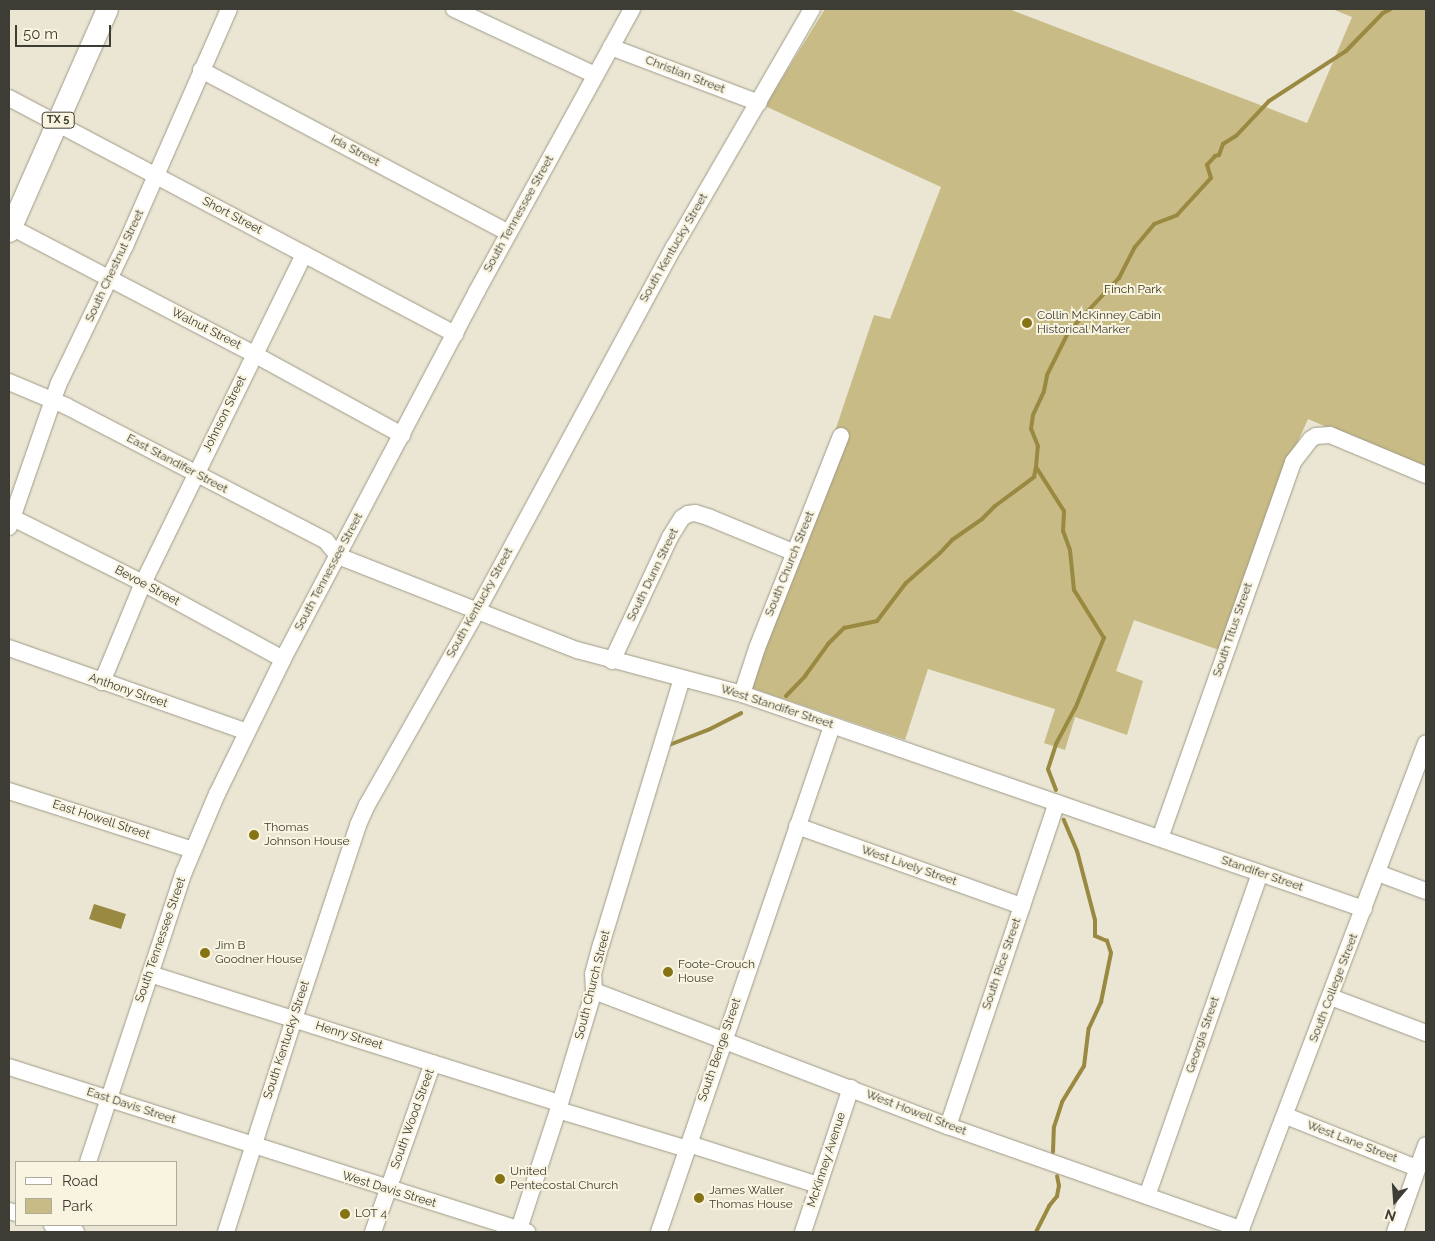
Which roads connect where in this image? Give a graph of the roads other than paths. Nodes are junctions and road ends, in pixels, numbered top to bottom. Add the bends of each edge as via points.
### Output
1 (107, 9) edge
2 (229, 9) edge
3 (454, 9) edge
4 (632, 9) edge
5 (812, 9) edge
6 (611, 47) junction
7 (201, 70) junction
8 (595, 75) junction
9 (9, 98) edge
10 (759, 103) junction
11 (57, 123) junction
12 (156, 176) junction
13 (9, 228) edge
14 (509, 233) junction
15 (304, 254) junction
16 (110, 280) junction
17 (455, 334) junction
18 (254, 354) junction
19 (9, 382) edge
20 (52, 400) junction
21 (402, 435) junction
22 (841, 436) dead end
23 (196, 474) junction
24 (1426, 475) edge
25 (10, 520) edge
26 (795, 553) junction
27 (338, 556) junction
28 (144, 583) junction
29 (477, 611) junction
30 (9, 648) edge
31 (283, 659) junction
32 (612, 661) junction
33 (682, 679) junction
34 (102, 682) junction
35 (742, 694) junction
36 (832, 726) junction
37 (247, 732) junction
38 (1425, 752) edge
39 (9, 790) edge
40 (1057, 803) junction
41 (797, 826) junction
42 (1160, 838) junction
43 (192, 850) junction
44 (1260, 873) junction
45 (1378, 873) junction
46 (1426, 891) edge
47 (1022, 906) junction
48 (1364, 909) junction
49 (150, 974) junction
50 (594, 991) junction
51 (1331, 997) junction
52 (294, 1019) junction
53 (1426, 1033) edge
54 (723, 1040) junction
55 (433, 1063) junction
56 (9, 1067) edge
57 (851, 1088) junction
58 (108, 1098) junction
59 (559, 1107) junction
60 (1286, 1116) junction
61 (948, 1126) junction
62 (252, 1146) junction
63 (688, 1146) junction
64 (1426, 1146) edge
65 (88, 1161) edge
66 (1418, 1168) junction
67 (818, 1185) junction
68 (388, 1189) junction
69 (1147, 1196) junction
70 (521, 1231) edge
71 (1240, 1231) edge
72 (226, 1232) edge
73 (374, 1232) edge
74 (659, 1232) edge
75 (803, 1232) edge
76 (1395, 1232) edge

1 - 11 main road, TX 5
2 - 7 street, South Chestnut Street
3 - 8 street
4 - 6 street, South Tennessee Street
5 - 10 street, South Kentucky Street
6 - 8 street, South Tennessee Street
6 - 10 street, Christian Street
7 - 12 street, South Chestnut Street
7 - 14 street, Ida Street
8 - 14 street, South Tennessee Street
9 - 11 street, Short Street
10 - 29 street, South Kentucky Street via 674,247
11 - 12 street, Short Street
11 - 13 main road, TX 5
12 - 15 street, Short Street
12 - 16 street, South Chestnut Street
13 - 16 street, Walnut Street
14 - 17 street, South Tennessee Street
15 - 17 street, Short Street
15 - 18 street, Johnson Street
16 - 18 street, Walnut Street
16 - 20 street, South Chestnut Street
17 - 21 street, South Tennessee Street
18 - 21 street, Walnut Street
18 - 23 street, Johnson Street
19 - 20 street, East Standifer Street
20 - 23 street, East Standifer Street
20 - 25 street, South Chestnut Street
21 - 27 street, South Tennessee Street
22 - 26 street, South Church Street
23 - 27 street, East Standifer Street via 326,541
23 - 28 street, Johnson Street
24 - 42 street, South Titus Street via 1338,436 1323,435 1311,440 1288,472
25 - 28 street, Bevoe Street
26 - 32 street, South Dunn Street via 708,517 688,514 670,537
26 - 35 street, South Church Street
27 - 29 street, West Standifer Street
27 - 31 street, South Tennessee Street
28 - 31 street, Bevoe Street
28 - 34 street, Johnson Street
29 - 32 street, West Standifer Street
29 - 52 street, South Kentucky Street via 364,812
30 - 34 street, Anthony Street
31 - 37 street, South Tennessee Street
32 - 33 street, West Standifer Street
33 - 35 street, West Standifer Street
33 - 50 street, South Church Street via 601,945 593,974
34 - 37 street, Anthony Street
35 - 36 street, West Standifer Street
36 - 40 street, West Standifer Street
36 - 41 street, South Benge Street
37 - 43 street, South Tennessee Street
38 - 45 street, South College Street
39 - 43 street, East Howell Street
40 - 42 street, West Standifer Street
40 - 47 street, South Rice Street
41 - 47 street, West Lively Street
41 - 54 street, South Benge Street
42 - 44 street, Standifer Street
43 - 49 street, South Tennessee Street
44 - 48 street, Standifer Street
44 - 69 street, Georgia Street
45 - 46 street
45 - 48 street, South College Street
47 - 61 street, South Rice Street
48 - 51 street, South College Street
49 - 52 street, Henry Street
49 - 58 street, South Tennessee Street
50 - 54 street, West Howell Street
50 - 59 street, South Church Street
51 - 53 street
51 - 60 street, South College Street
52 - 55 street, Henry Street
52 - 62 street, South Kentucky Street
54 - 57 street, West Howell Street
54 - 63 street, South Benge Street
55 - 59 street, Henry Street via 520,1090
55 - 68 street, South Wood Street
56 - 58 street, East Davis Street
57 - 61 street, West Howell Street
57 - 67 street, McKinney Avenue
58 - 62 street, East Davis Street
58 - 65 street, South Tennessee Street
59 - 63 street
59 - 70 street, South Church Street
60 - 66 street, West Lane Street
60 - 71 street, South College Street
61 - 69 street, West Howell Street
62 - 68 street, West Davis Street
62 - 72 street, South Kentucky Street
63 - 67 street
63 - 74 street, South Benge Street
64 - 66 street
66 - 76 street
67 - 75 street, McKinney Avenue
68 - 70 street, West Davis Street
68 - 73 street, South Wood Street
69 - 71 street, West Howell Street

